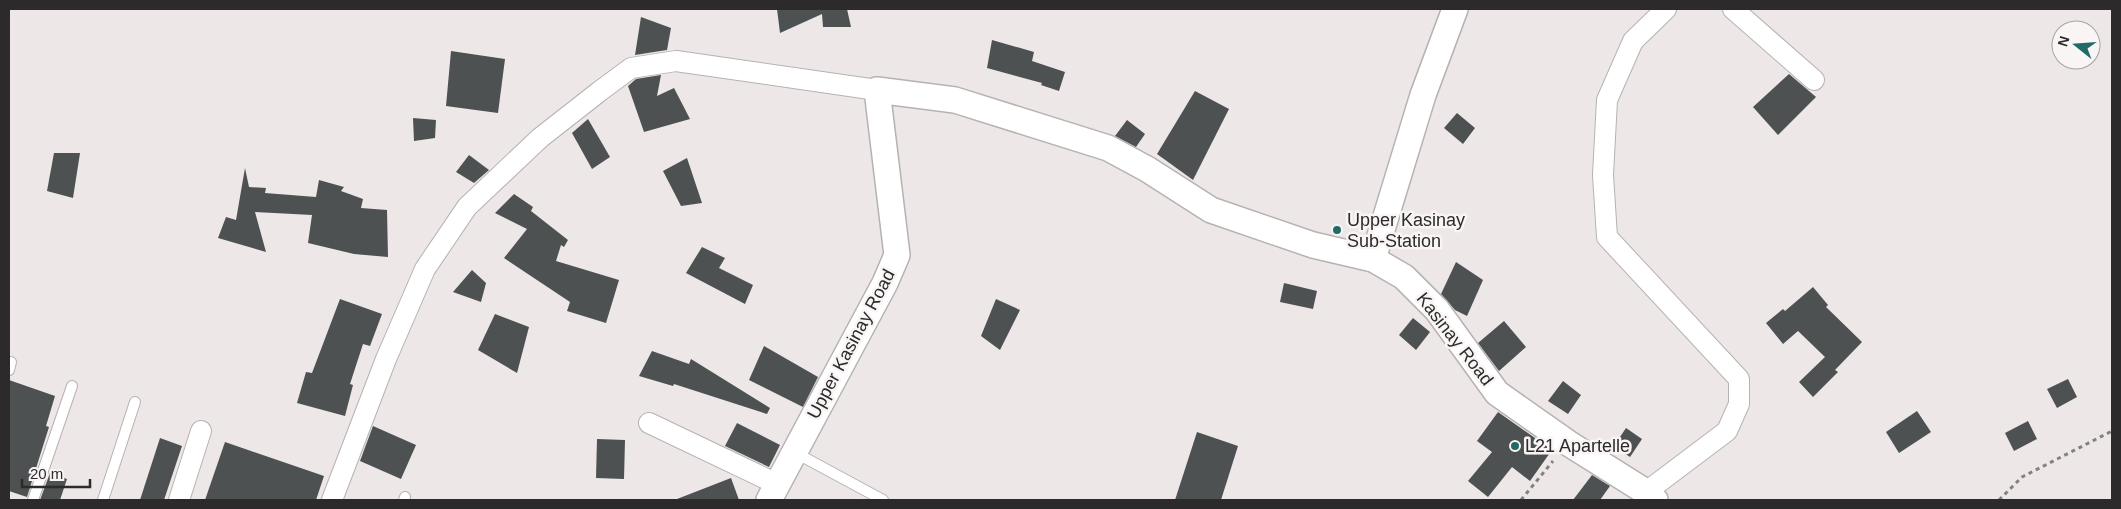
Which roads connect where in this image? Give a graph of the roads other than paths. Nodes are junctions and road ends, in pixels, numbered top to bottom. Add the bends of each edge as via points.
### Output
1 (1455, 9) edge
2 (1666, 9) edge
3 (1733, 9) edge
4 (1814, 80) dead end
5 (877, 90) junction
6 (1372, 259) junction
7 (72, 386) dead end
8 (135, 402) dead end
9 (649, 423) dead end
10 (201, 431) dead end
11 (794, 452) junction
12 (773, 492) edge
13 (1650, 496) edge
14 (33, 500) edge
15 (103, 500) edge
16 (179, 500) edge
17 (332, 500) edge
18 (883, 500) edge

1 - 6 street via 1422,95
2 - 13 street via 1632,41 1607,100 1603,175 1607,237 1739,379 1740,404 1726,431
3 - 4 street
5 - 6 street, Kasinay Road via 955,100 1108,148 1148,169 1211,210 1313,246
5 - 11 street, Upper Kasinay Road via 897,255
5 - 17 street via 676,61 631,68 600,91 540,138 467,207 424,269
6 - 13 street, Kasinay Road via 1404,277 1437,310 1497,393
7 - 14 lane
8 - 15 lane
9 - 12 street
10 - 16 street
11 - 12 street, Upper Kasinay Road
11 - 18 lane

